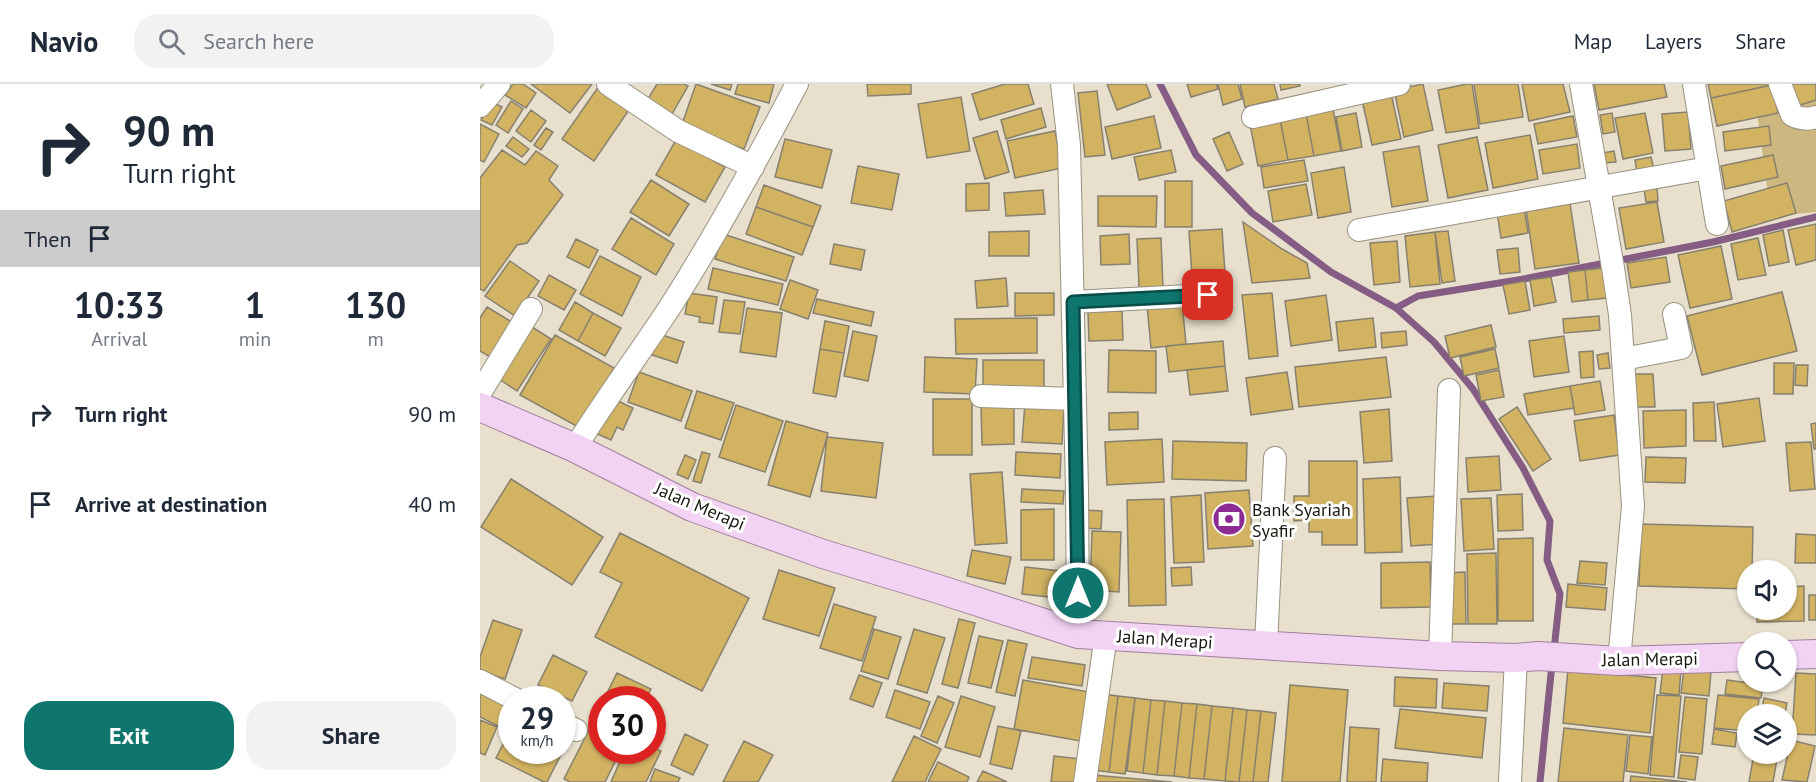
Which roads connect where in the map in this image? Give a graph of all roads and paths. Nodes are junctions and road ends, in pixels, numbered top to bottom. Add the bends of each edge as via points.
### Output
1 (499, 84) edge
2 (608, 84) edge
3 (796, 84) edge
4 (1062, 84) edge
5 (1399, 84) edge
6 (1581, 84) edge
7 (1694, 84) edge
8 (1780, 84) edge
9 (480, 106) edge
10 (1253, 117) dead end
11 (1816, 117) edge
12 (753, 166) junction
13 (1708, 168) junction
14 (1598, 188) junction
15 (1717, 224) dead end
16 (1359, 230) dead end
17 (1208, 295) dead end
18 (1073, 302) junction
19 (531, 309) dead end
20 (1674, 314) dead end
21 (1623, 359) junction
22 (1449, 390) dead end
23 (480, 393) edge
24 (981, 396) dead end
25 (1075, 399) junction
26 (480, 407) edge
27 (576, 448) junction
28 (1275, 458) dead end
29 (1092, 635) junction
30 (1266, 645) junction
31 (1816, 654) edge
32 (1797, 655) edge
33 (1440, 656) junction
34 (1527, 657) junction
35 (1737, 657) edge
36 (1618, 661) junction
37 (480, 681) edge
38 (498, 690) edge
39 (1085, 782) edge
40 (1510, 782) edge

1 - 9 street
2 - 12 street via 678,130
3 - 12 street
4 - 18 street via 1069,145
5 - 10 street
6 - 14 street
7 - 13 street
8 - 11 street via 1792,115
12 - 27 street via 670,307 603,402
13 - 14 street
13 - 15 street
14 - 16 street
14 - 21 street via 1612,260
17 - 18 street
18 - 25 street
19 - 23 street
20 - 21 street via 1681,348
21 - 36 street via 1633,506
22 - 33 street
24 - 25 street
25 - 29 street
26 - 27 main road, Jalan Merapi
27 - 29 main road, Jalan Merapi via 692,507 823,554
28 - 30 street
29 - 30 main road, Jalan Merapi
29 - 39 street
30 - 33 main road, Jalan Merapi
31 - 32 main road
33 - 34 main road, Jalan Merapi
34 - 36 main road, Jalan Merapi
34 - 40 street
35 - 36 main road, Jalan Merapi
37 - 38 street

